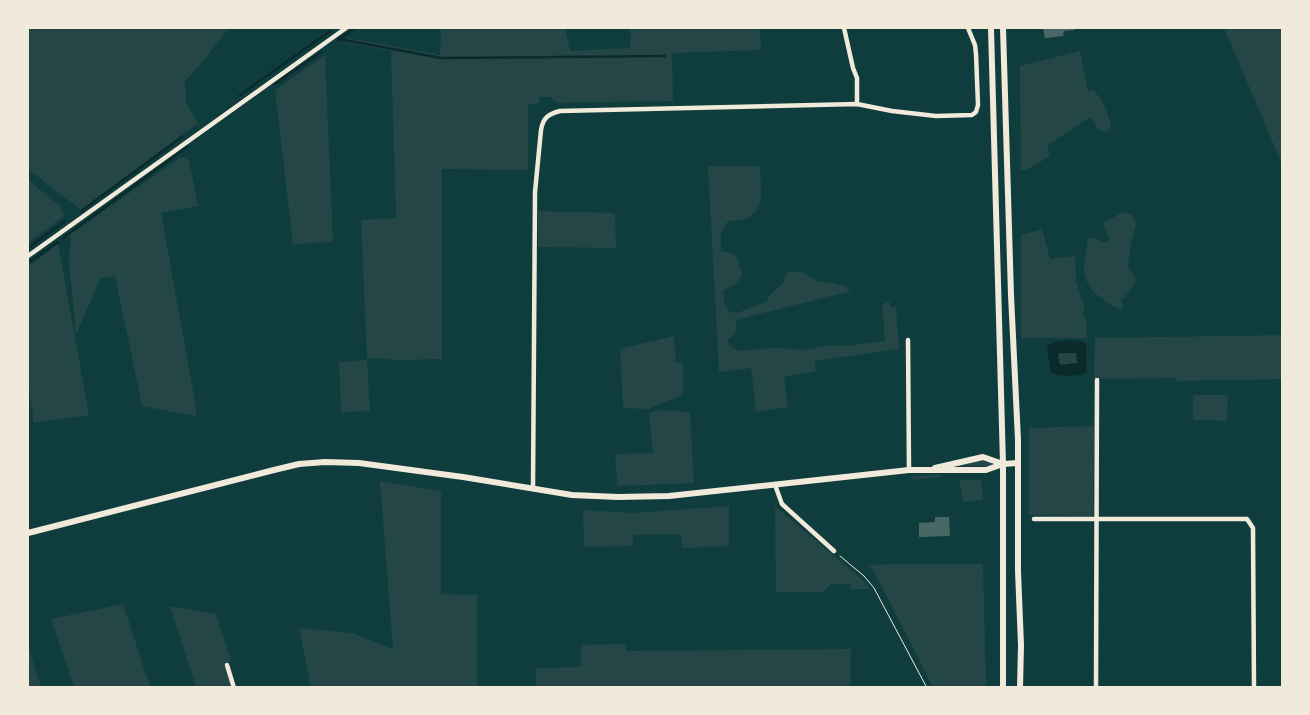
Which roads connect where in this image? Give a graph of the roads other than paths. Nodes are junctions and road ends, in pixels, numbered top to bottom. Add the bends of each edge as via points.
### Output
1 (346, 28) edge
2 (844, 28) edge
3 (968, 28) edge
4 (991, 28) edge
5 (1003, 28) edge
6 (857, 104) junction
7 (28, 256) edge
8 (908, 340) dead end
9 (1097, 380) dead end
10 (1018, 463) junction
11 (1003, 464) junction
12 (930, 469) junction
13 (909, 470) junction
14 (775, 485) junction
15 (532, 488) junction
16 (1097, 518) junction
17 (1034, 519) dead end
18 (28, 533) edge
19 (834, 551) road end
20 (227, 665) dead end
21 (234, 688) edge
22 (1003, 688) edge
23 (1020, 688) edge
24 (1096, 688) edge
25 (1254, 688) edge

1 - 7 street
2 - 6 street via 857,78
3 - 6 street via 976,54 978,105 975,114 936,116
4 - 11 main road
5 - 10 main road
6 - 15 street via 560,111 546,116 542,122 535,192
8 - 13 street
9 - 16 street
10 - 11 main road
10 - 23 main road
11 - 12 main road via 986,470
11 - 12 main road via 983,457
11 - 22 main road
12 - 13 main road
13 - 14 main road
14 - 15 main road via 669,496 618,497 572,495
14 - 19 street via 782,504
15 - 18 main road via 380,465 299,464
16 - 17 street
16 - 24 street
16 - 25 street via 1247,519 1253,528
20 - 21 street

